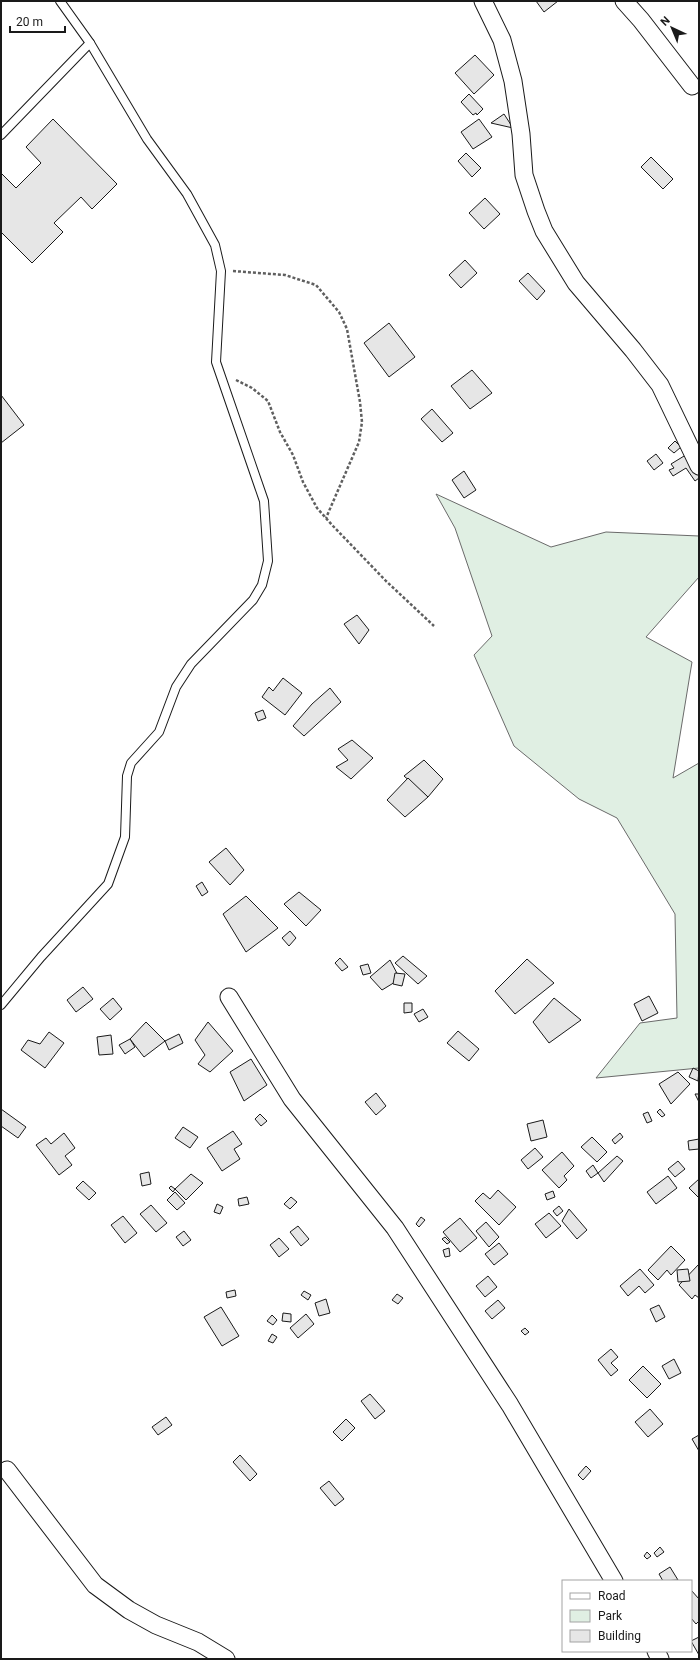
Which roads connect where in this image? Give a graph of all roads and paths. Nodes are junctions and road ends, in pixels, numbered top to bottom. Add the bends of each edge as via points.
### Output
1 (60, 1) edge
2 (484, 1) edge
3 (624, 1) edge
4 (90, 43) junction
5 (692, 86) dead end
6 (1, 135) edge
7 (221, 270) junction
8 (220, 371) junction
9 (699, 466) edge
10 (326, 518) junction
11 (434, 626) dead end
12 (230, 997) dead end
13 (1, 1005) edge
14 (7, 1470) dead end
15 (613, 1580) edge
16 (226, 1659) edge

1 - 4 lane
2 - 9 street via 502,40 512,74 524,175 544,231 576,283 660,386
3 - 5 street via 642,20
4 - 6 lane
4 - 7 lane via 147,139 187,194 215,245
7 - 8 lane via 216,362
7 - 10 path via 285,275 316,285 339,312 347,328 362,422 359,442
8 - 10 path via 252,388 268,401 303,482 317,508
8 - 13 lane via 264,501 268,561 262,585 253,600 191,664 176,687 159,732 131,763 127,776 125,837 108,884
10 - 11 path via 386,581
12 - 15 street via 292,1099 395,1228 510,1405
14 - 16 street via 95,1585 129,1610 156,1625 198,1642

